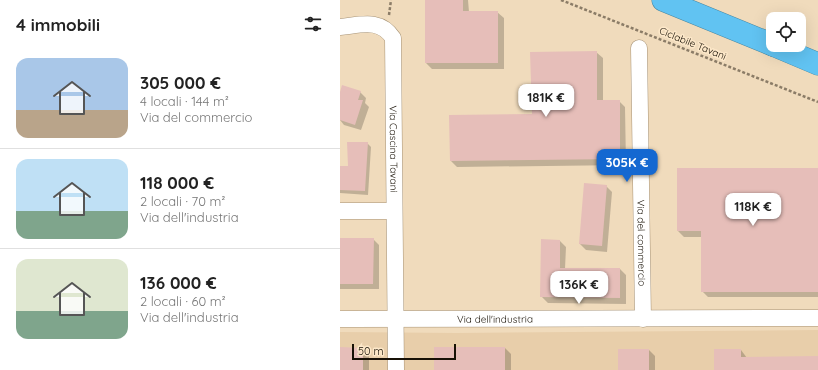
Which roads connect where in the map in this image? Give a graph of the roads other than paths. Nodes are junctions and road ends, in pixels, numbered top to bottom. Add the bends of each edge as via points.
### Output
1 (663, 0) edge
2 (694, 0) edge
3 (340, 27) edge
4 (766, 42) edge
5 (766, 42) edge
6 (639, 48) dead end
7 (794, 53) joint
8 (818, 64) edge
9 (818, 70) edge
10 (340, 211) edge
11 (394, 211) junction
12 (818, 318) edge
13 (340, 319) edge
14 (395, 319) junction
15 (643, 319) junction
16 (396, 370) edge

1 - 4 highway
2 - 5 highway
3 - 11 street, Via Cascina Tavani via 376,24 387,29 393,38
6 - 15 street, Via del commercio
7 - 8 highway
7 - 9 highway
10 - 11 street
11 - 14 street, Via Cascina Tavani
12 - 15 street, Via dell'industria
13 - 14 street, Via dell'industria
14 - 15 street, Via dell'industria
14 - 16 street, Via Cascina Tavani

